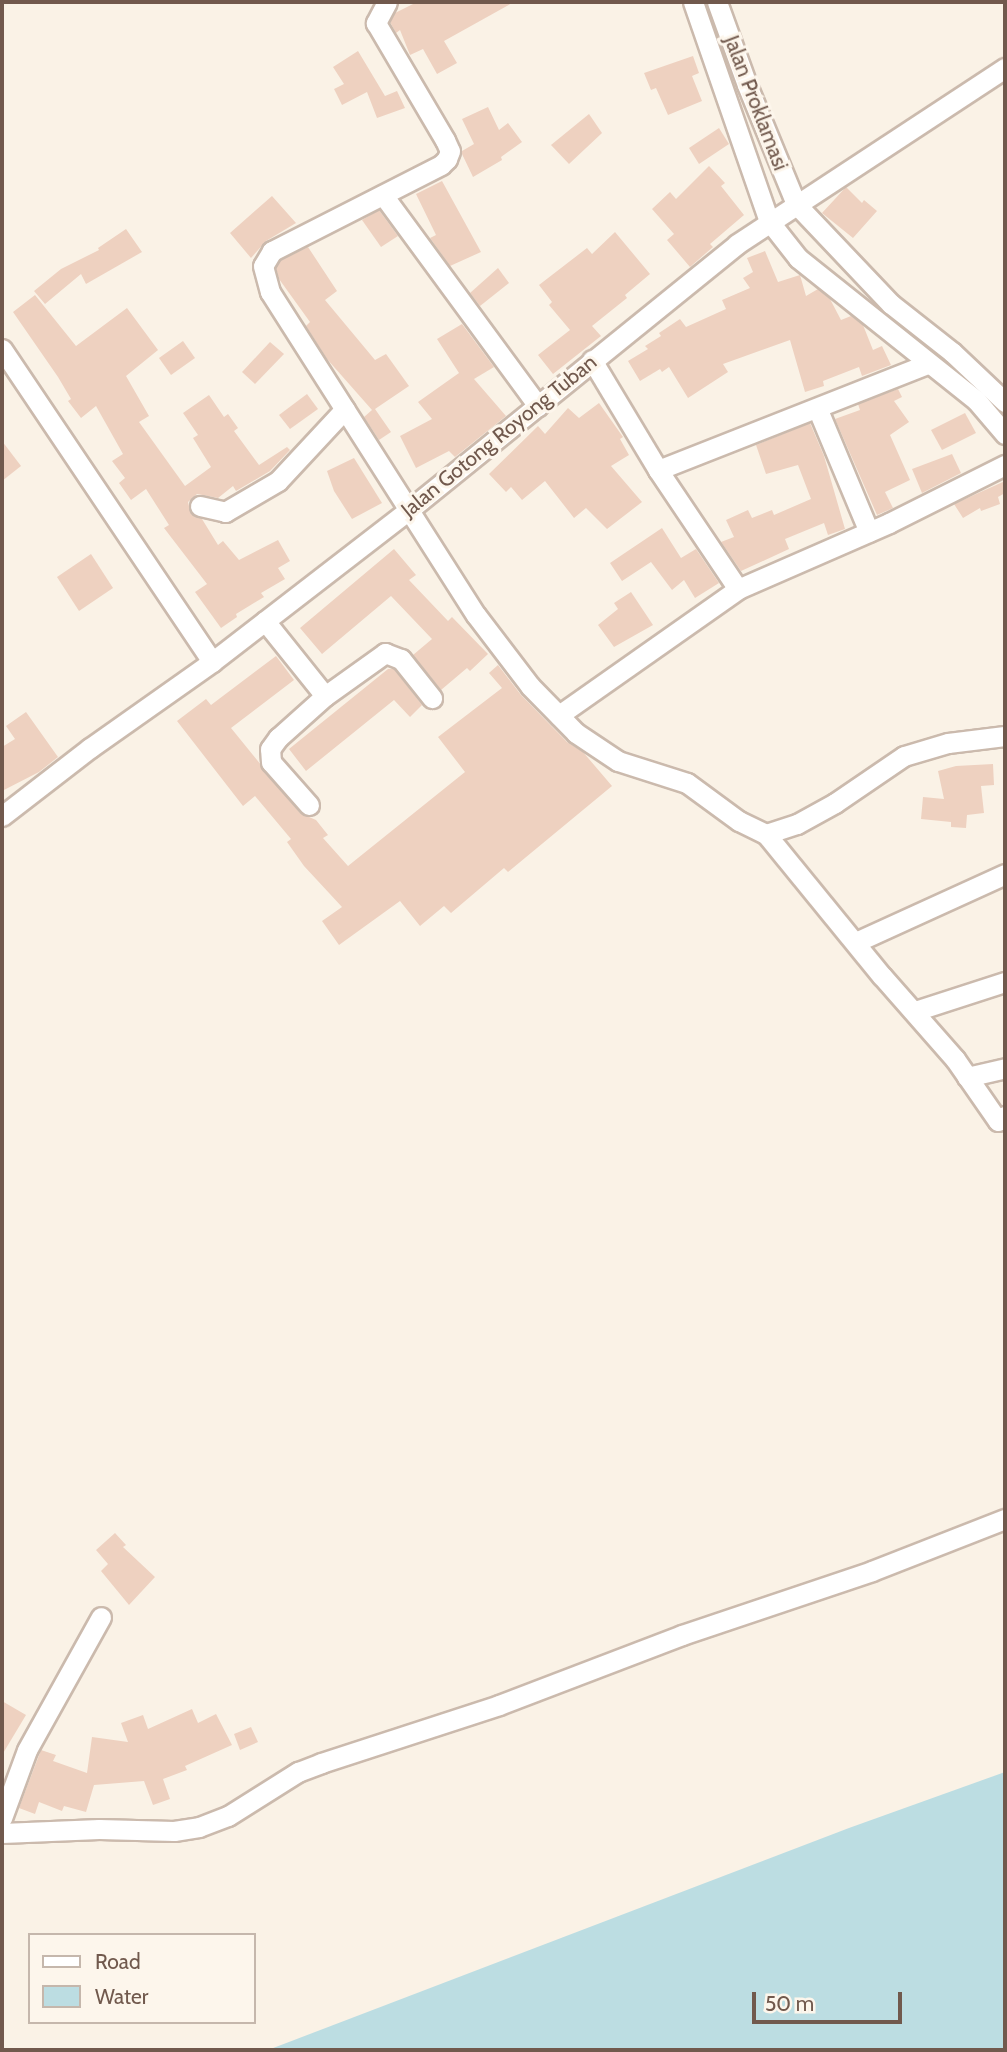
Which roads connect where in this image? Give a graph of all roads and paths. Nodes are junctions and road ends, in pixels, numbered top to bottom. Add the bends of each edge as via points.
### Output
1 (387, 2) edge
2 (693, 2) edge
3 (717, 2) edge
4 (1005, 68) edge
5 (383, 195) junction
6 (796, 204) junction
7 (769, 221) junction
8 (2, 349) edge
9 (592, 360) junction
10 (929, 363) junction
11 (1005, 402) edge
12 (538, 406) junction
13 (345, 409) junction
14 (818, 410) junction
15 (1005, 434) edge
16 (1005, 465) edge
17 (659, 470) junction
18 (200, 506) dead end
19 (409, 510) junction
20 (869, 532) junction
21 (738, 589) junction
22 (265, 621) junction
23 (212, 662) junction
24 (325, 696) junction
25 (432, 698) dead end
26 (559, 715) junction
27 (1005, 736) edge
28 (309, 806) dead end
29 (2, 816) edge
30 (766, 834) junction
31 (1005, 874) edge
32 (856, 942) junction
33 (1005, 982) edge
34 (915, 1011) junction
35 (1005, 1068) edge
36 (967, 1077) junction
37 (1003, 1122) edge
38 (1005, 1520) edge
39 (101, 1617) dead end
40 (2, 1818) edge
41 (2, 1833) edge

1 - 5 street via 376,23 450,151 441,165
2 - 7 street
3 - 6 street, Jalan Proklamasi
4 - 6 street, Jalan Gotong Royong Tuban
5 - 12 street
5 - 13 street via 272,251 263,266 271,292
6 - 7 street, Jalan Gotong Royong Tuban
6 - 11 street via 891,304
7 - 9 street, Jalan Gotong Royong Tuban
7 - 10 street via 798,258
8 - 23 street
9 - 12 street, Jalan Gotong Royong Tuban
9 - 17 street
10 - 14 street
10 - 15 street via 976,400
12 - 19 street, Jalan Gotong Royong Tuban
13 - 18 street via 278,481 225,512
13 - 19 street
14 - 17 street
14 - 20 street
16 - 20 street
17 - 21 street
19 - 22 street, Jalan Gotong Royong Tuban
19 - 26 street via 476,615 530,686
20 - 21 street
21 - 26 street
22 - 23 street, Jalan Gotong Royong Tuban
22 - 24 street
23 - 29 street, Jalan Gotong Royong Tuban
24 - 25 street via 385,653 401,659
24 - 28 street via 270,749 271,762
26 - 30 street via 576,733 618,761 687,783 739,821
27 - 30 street via 948,743 904,756 835,803 797,824
30 - 32 street
31 - 32 street
32 - 34 street
33 - 34 street
34 - 36 street
35 - 36 street
36 - 37 street
38 - 41 street via 499,1705 321,1763 199,1828
39 - 40 street via 27,1750

